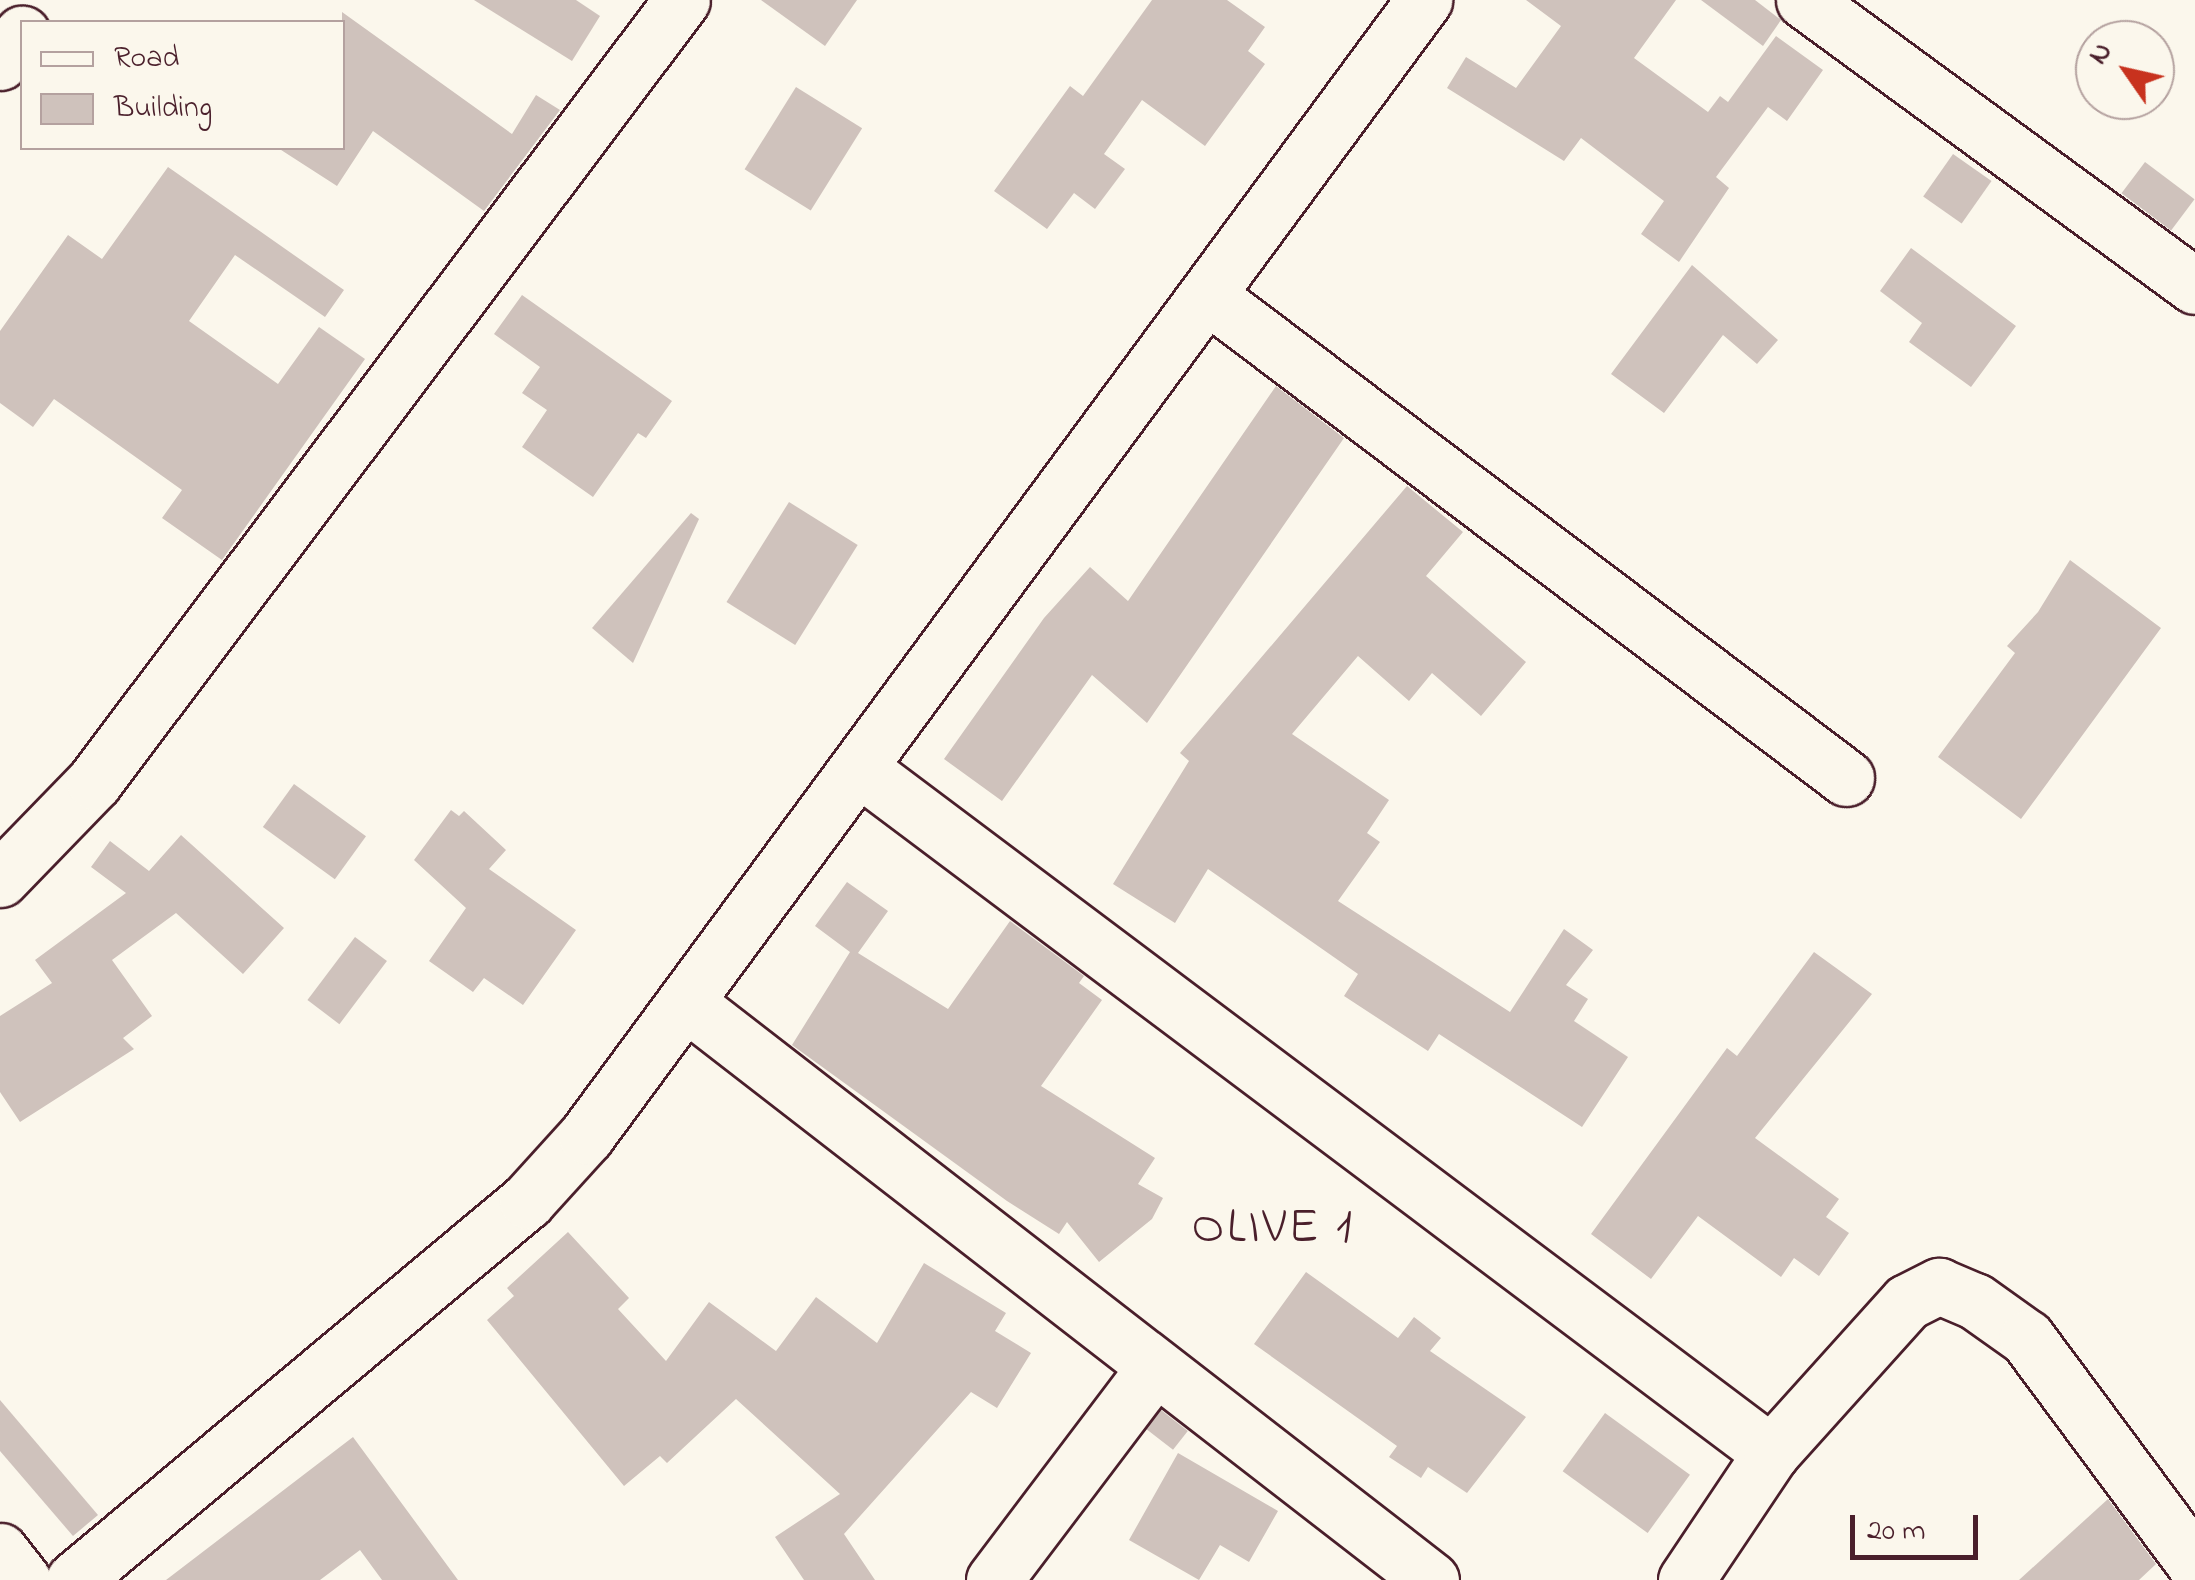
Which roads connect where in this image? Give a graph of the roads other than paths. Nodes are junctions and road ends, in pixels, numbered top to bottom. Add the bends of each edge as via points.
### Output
1 (51, 0) edge
2 (682, 0) edge
3 (1424, 0) edge
4 (1804, 0) edge
5 (34, 20) edge
6 (20, 37) edge
7 (0, 62) edge
8 (2195, 286) edge
9 (1207, 295) junction
10 (859, 768) junction
11 (1846, 778) dead end
12 (0, 879) edge
13 (688, 1004) junction
14 (1155, 1367) junction
15 (1772, 1453) junction
16 (0, 1550) edge
17 (2195, 1564) edge
18 (23, 1580) edge
19 (74, 1580) edge
20 (994, 1580) edge
21 (1431, 1580) edge
22 (1686, 1580) edge

1 - 5 street
2 - 12 street via 94,782
3 - 9 street
4 - 8 street
6 - 7 street
9 - 10 street
9 - 11 street
10 - 13 street
10 - 15 street
13 - 14 street
13 - 19 street via 527,1201
14 - 20 street
14 - 21 street
15 - 17 street via 1908,1302 1939,1286 1975,1301 2027,1338
15 - 22 street
16 - 18 street

